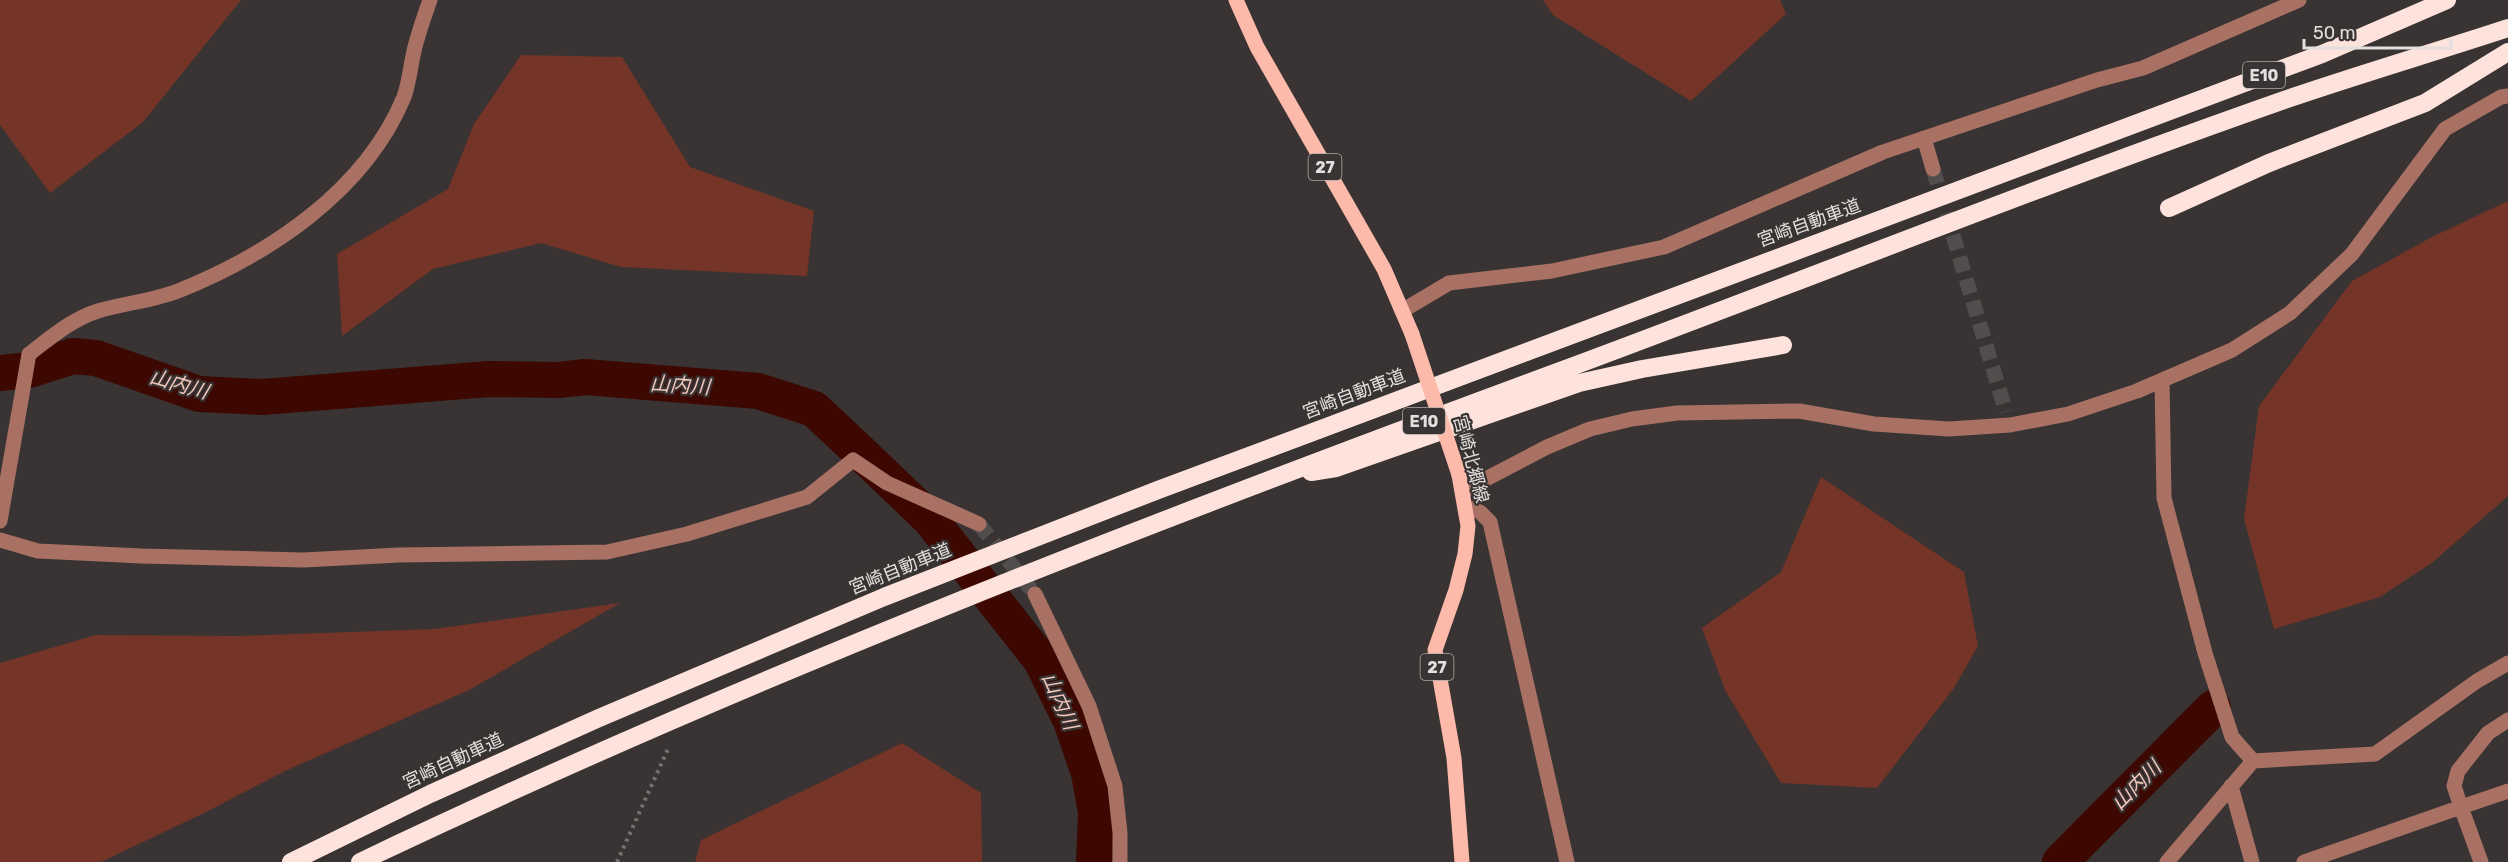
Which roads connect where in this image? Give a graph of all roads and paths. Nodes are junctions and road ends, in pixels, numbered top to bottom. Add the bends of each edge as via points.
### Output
1 (430, 0) edge
2 (1236, 0) edge
3 (2299, 0) edge
4 (2447, 0) edge
5 (2508, 28) edge
6 (2508, 52) edge
7 (2508, 96) edge
8 (1924, 138) junction
9 (1933, 169) tunnel mouth
10 (2169, 208) dead end
11 (1402, 311) junction
12 (1783, 345) dead end
13 (2162, 380) junction
14 (1271, 479) junction
15 (1463, 491) junction
16 (1466, 507) junction
17 (0, 521) edge
18 (979, 524) tunnel mouth
19 (0, 540) edge
20 (1035, 594) tunnel mouth
21 (2508, 663) edge
22 (2508, 720) edge
23 (668, 749) dead end
24 (2253, 760) junction
25 (2231, 786) junction
26 (2508, 791) edge
27 (2461, 807) junction
28 (291, 862) edge
29 (360, 862) edge
30 (617, 862) edge
31 (1120, 862) edge
32 (1462, 862) edge
33 (1567, 862) edge
34 (2167, 862) edge
35 (2252, 862) edge
36 (2304, 862) edge
37 (2481, 862) edge

1 - 17 street via 404,95 395,113 367,159 313,214 264,247 198,282 144,302 98,311 75,321 29,354
2 - 11 main road, 宮崎北郷線 / 27 via 1257,47 1384,269
3 - 8 street via 2143,68
4 - 28 highway, 宮崎自動車道 / E10 via 2322,54 1169,486 884,597 599,718
5 - 14 highway, E10 via 2290,98
6 - 10 highway via 2425,103 2269,163
7 - 13 street via 2445,129 2352,254 2290,313 2232,350
8 - 9 street
8 - 11 street via 1664,247 1552,271 1449,284
11 - 15 main road, 宮崎北郷線 / 27, bridge
12 - 14 highway via 1579,383 1336,468
13 - 15 street via 2068,414 2008,418 1949,429 1799,411 1677,413 1632,419 1590,429 1547,447
13 - 24 street via 2164,498 2205,653 2232,736
14 - 29 highway, E10 via 769,678 513,789
15 - 16 main road, 宮崎北郷線 / 27
16 - 32 main road, 宮崎北郷線 / 27 via 1465,554 1435,650 1454,758
16 - 33 street via 1480,512 1490,522
18 - 19 street via 887,483 853,460 807,497 687,534 607,552 303,560 38,551
20 - 31 street via 1089,706 1115,786
21 - 24 street via 2375,754
22 - 27 street via 2488,733 2458,771 2454,786
23 - 30 path
24 - 25 street
25 - 34 street
25 - 35 street
26 - 27 street
27 - 36 street
27 - 37 street

